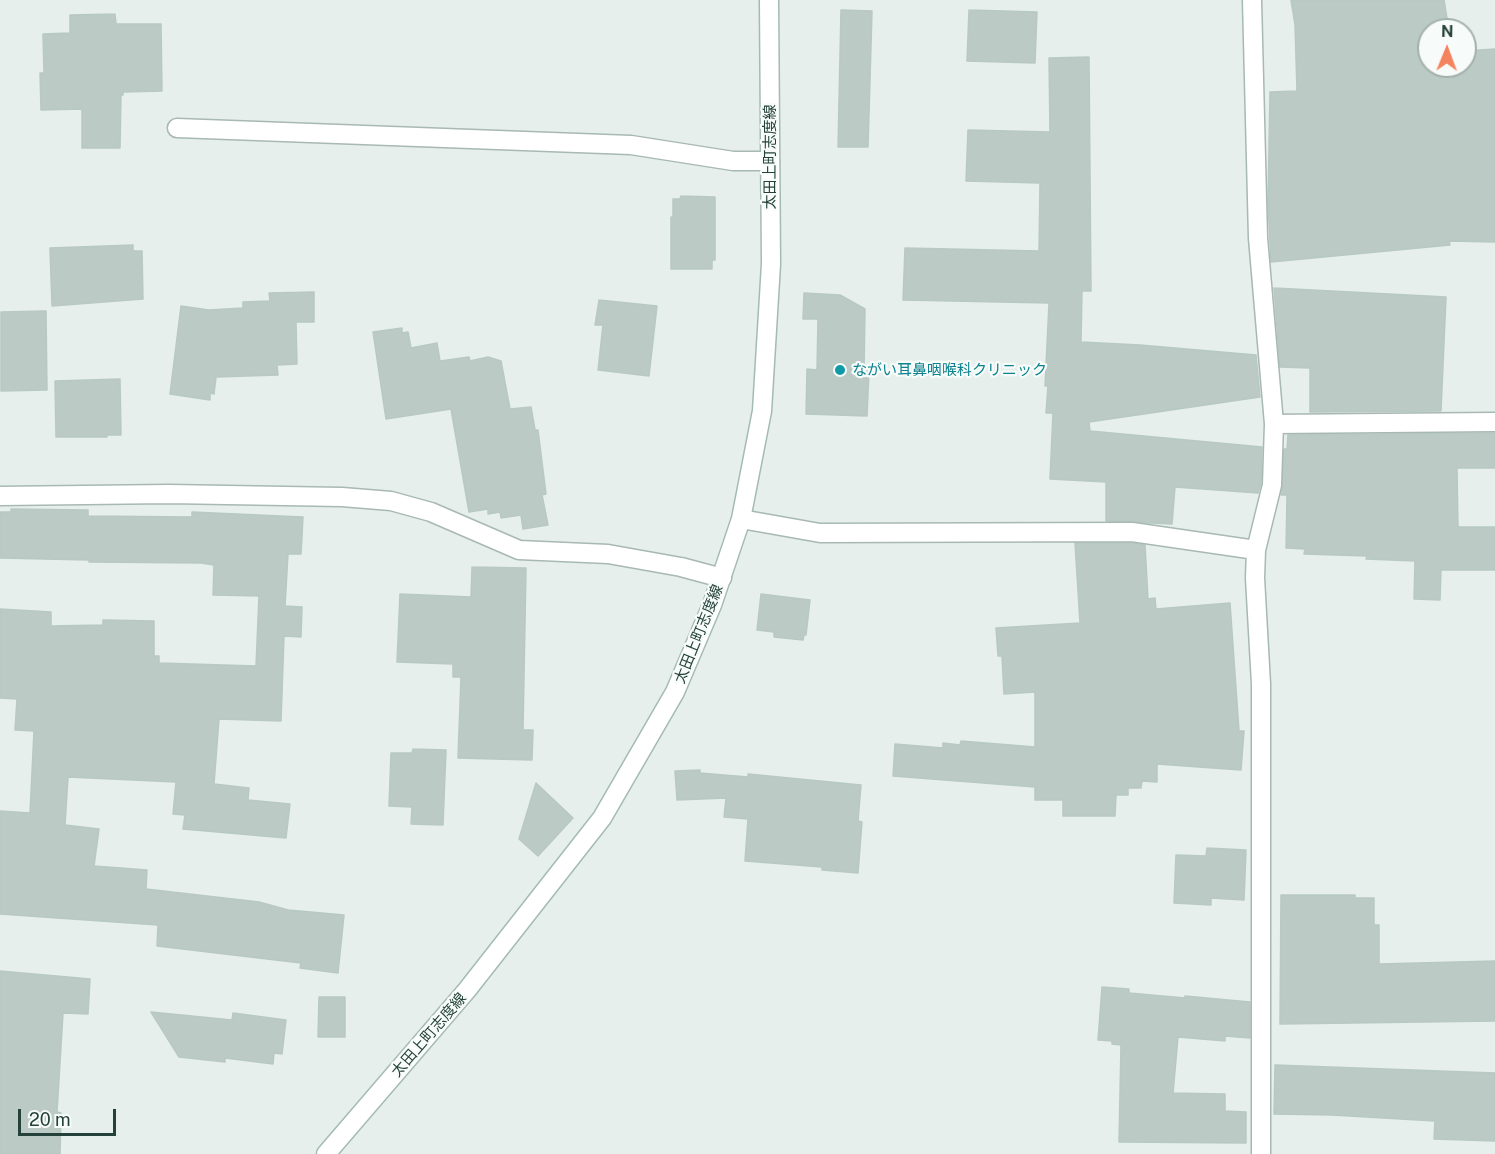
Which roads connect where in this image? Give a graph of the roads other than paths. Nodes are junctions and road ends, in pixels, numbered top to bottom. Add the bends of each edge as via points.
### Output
1 (769, 0) edge
2 (1252, 0) edge
3 (177, 128) dead end
4 (770, 161) junction
5 (1495, 422) edge
6 (1274, 424) junction
7 (0, 496) edge
8 (741, 519) junction
9 (1256, 550) junction
10 (722, 578) junction
11 (326, 1154) edge
12 (1261, 1154) edge

1 - 4 street, 太田上町志度線
2 - 6 street via 1258,238
3 - 4 street via 631,145 733,160
4 - 8 street, 太田上町志度線 via 771,264 762,411
5 - 6 street
6 - 9 street via 1272,485
7 - 10 street via 181,494 392,501 431,512 519,550 608,554
8 - 9 street via 820,533 1132,532
8 - 10 street, 太田上町志度線
9 - 12 street via 1261,696
10 - 11 street, 太田上町志度線 via 675,692 602,818 467,990

